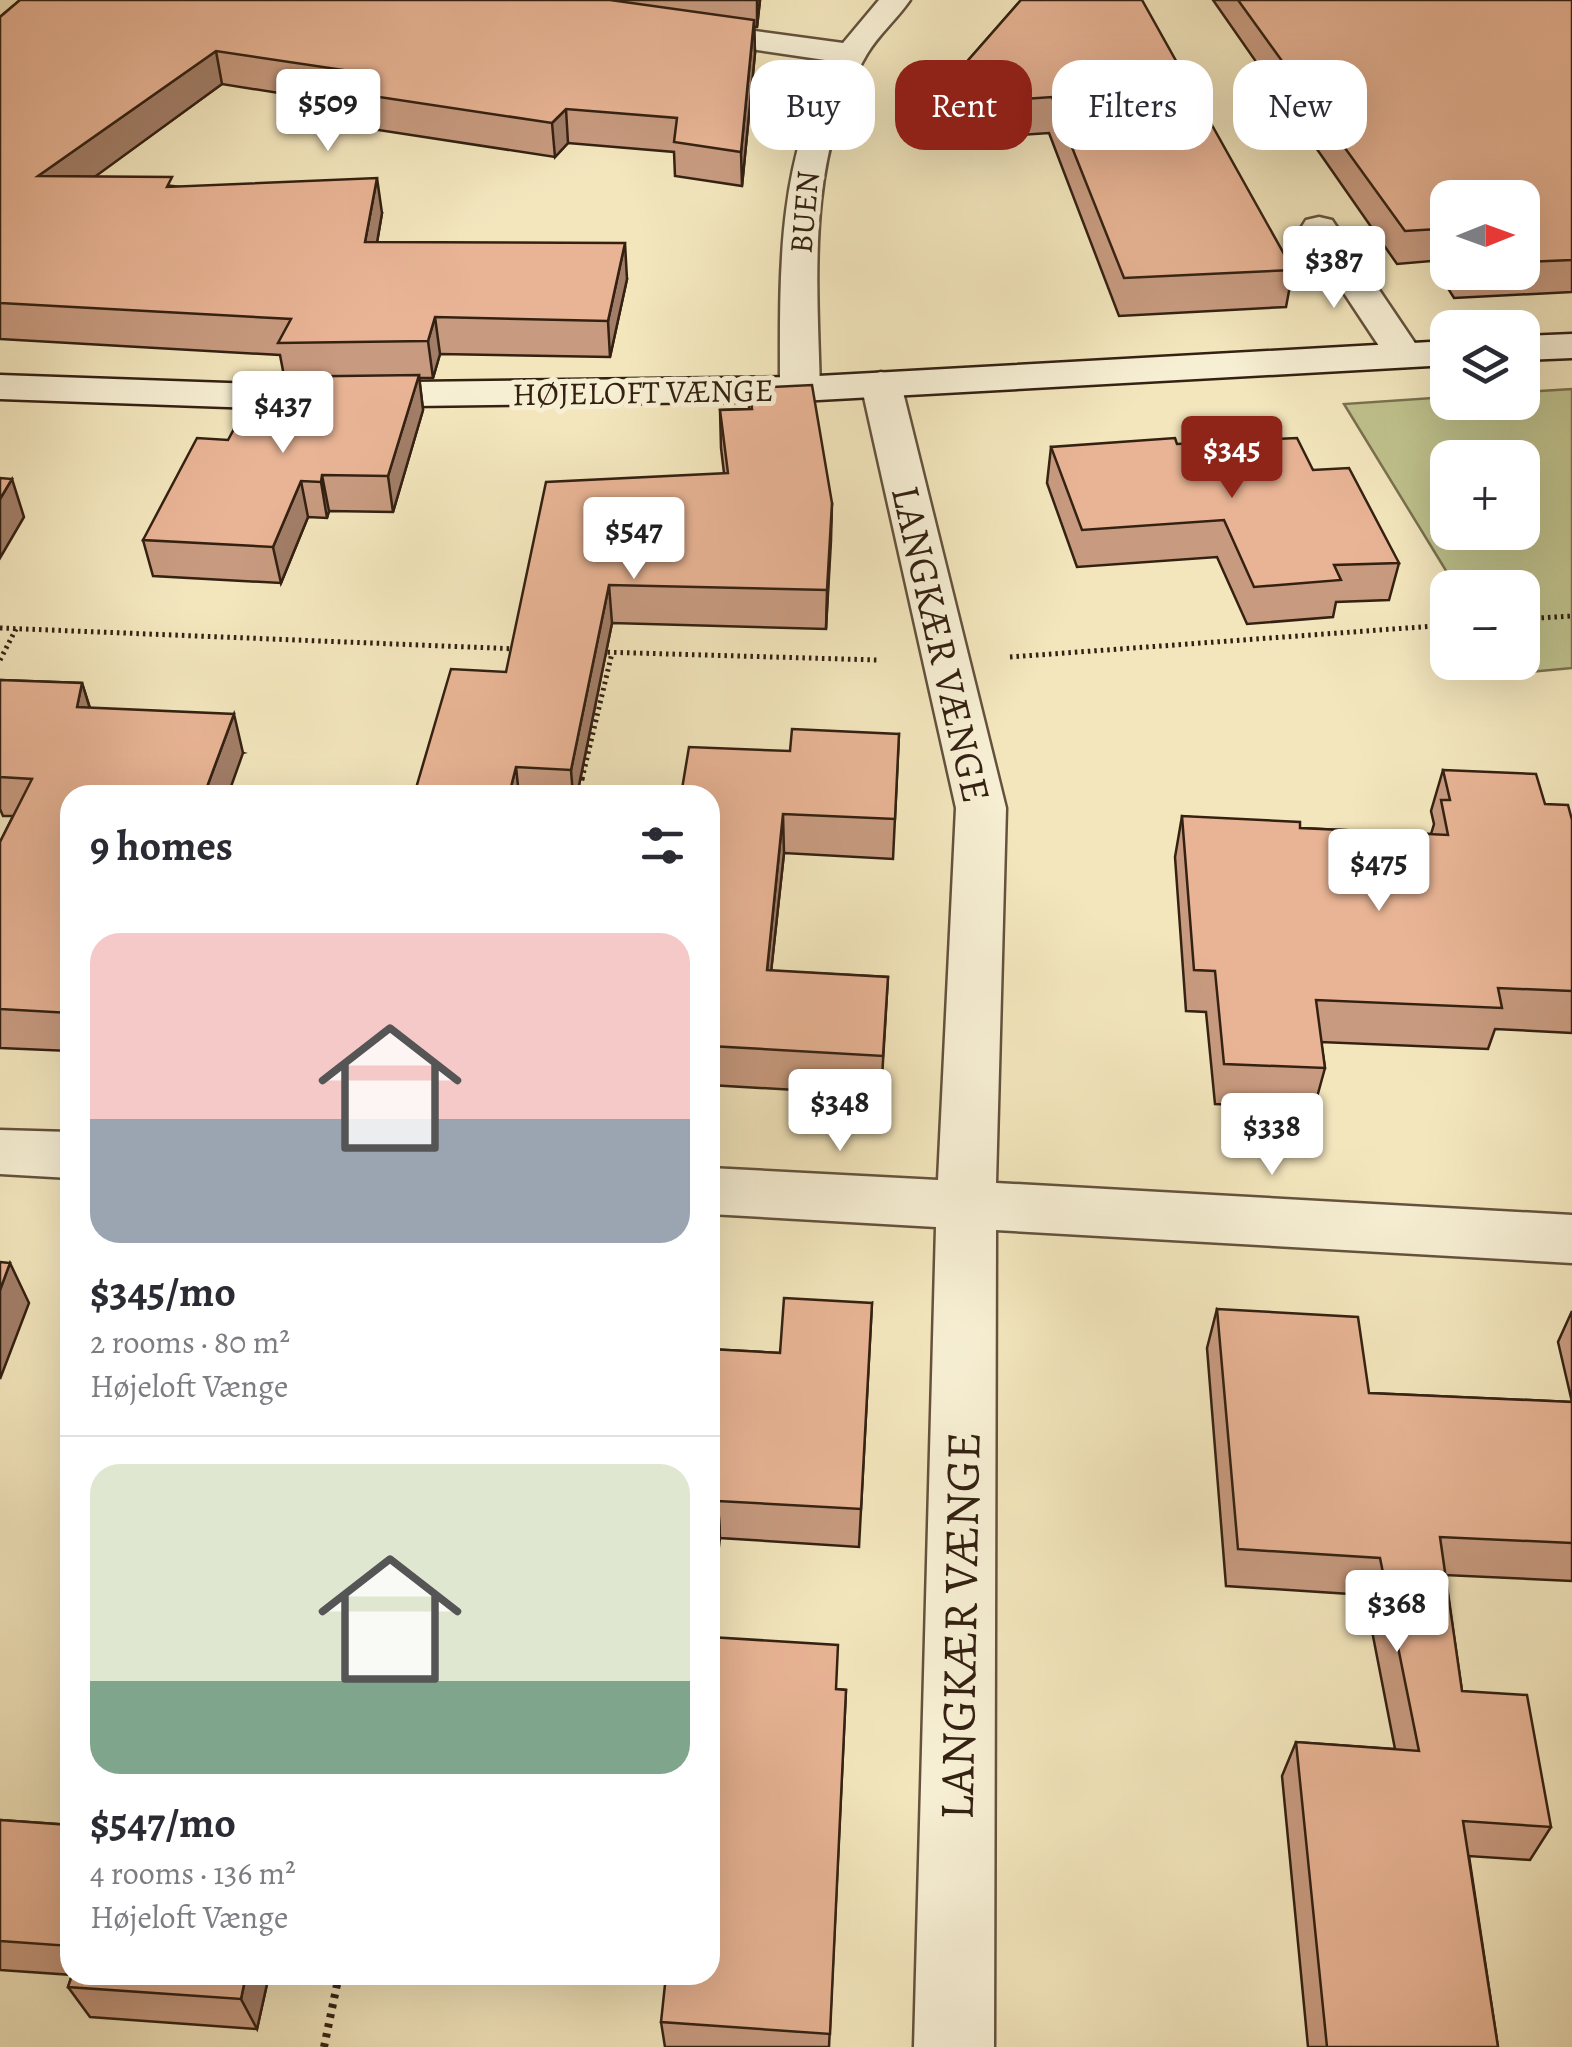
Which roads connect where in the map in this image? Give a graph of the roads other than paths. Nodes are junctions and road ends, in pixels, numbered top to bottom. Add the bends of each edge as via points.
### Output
1 (895, 0) edge
2 (646, 24) edge
3 (851, 54) junction
4 (1318, 228) dead end
5 (1572, 346) edge
6 (1540, 347) edge
7 (1430, 354) edge
8 (1404, 356) junction
9 (881, 384) junction
10 (0, 388) edge
11 (800, 388) junction
12 (0, 1152) edge
13 (60, 1155) edge
14 (720, 1192) edge
15 (966, 1205) junction
16 (1572, 1240) edge
17 (954, 2047) edge

1 - 3 street, BUEN
2 - 3 street
3 - 11 street, BUEN via 812,141 800,194
4 - 8 street
5 - 6 street
7 - 8 street, HØJELOFT VÆNGE
8 - 9 street, HØJELOFT VÆNGE
9 - 11 street, HØJELOFT VÆNGE
9 - 15 street, LANGKÆR VÆNGE via 981,808
10 - 11 street, HØJELOFT VÆNGE via 331,396
12 - 13 street
14 - 15 street
15 - 16 street
15 - 17 street, LANGKÆR VÆNGE

